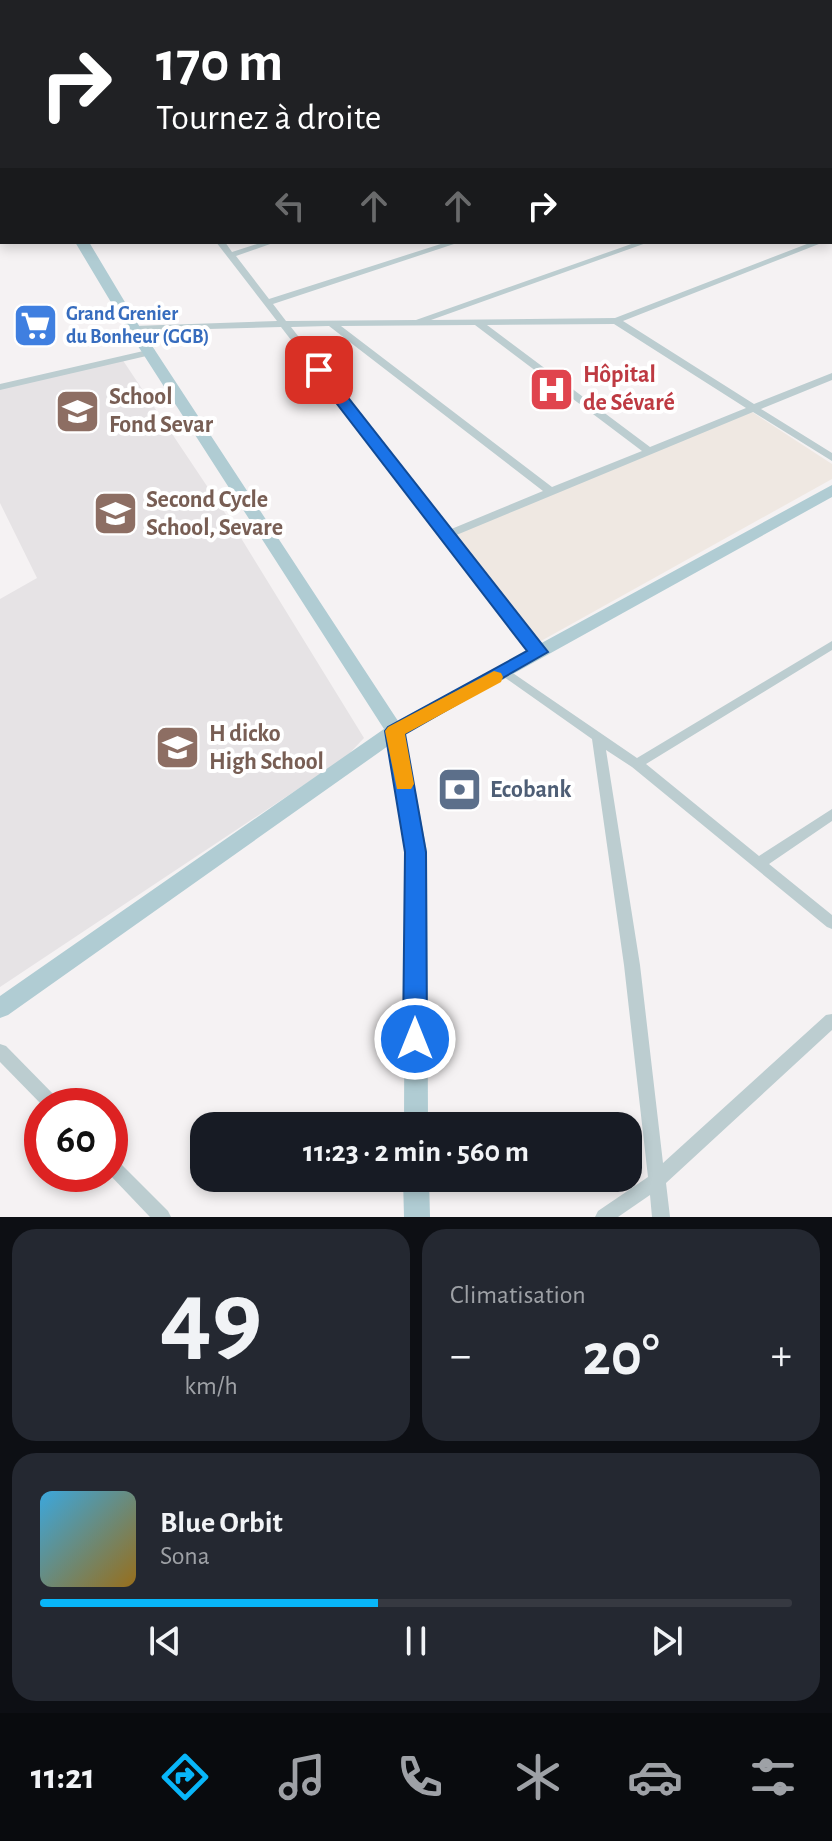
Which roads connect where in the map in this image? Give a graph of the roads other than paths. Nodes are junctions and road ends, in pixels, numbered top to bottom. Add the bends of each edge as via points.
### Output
1 (83, 244) edge
2 (222, 244) edge
3 (266, 244) edge
4 (448, 244) edge
5 (639, 244) edge
6 (817, 244) edge
7 (230, 255) junction
8 (267, 303) junction
9 (616, 321) junction
10 (412, 323) junction
11 (478, 323) junction
12 (283, 324) junction
13 (332, 324) junction
14 (134, 329) junction
15 (152, 352) junction
16 (832, 376) edge
17 (0, 387) edge
18 (754, 408) junction
19 (649, 451) junction
20 (832, 458) edge
21 (832, 490) edge
22 (550, 491) junction
23 (446, 535) junction
24 (832, 645) edge
25 (538, 652) junction
26 (503, 672) junction
27 (395, 731) junction
28 (598, 737) junction
29 (637, 764) junction
30 (832, 814) edge
31 (758, 864) junction
32 (832, 923) edge
33 (0, 1008) edge
34 (832, 1020) edge
35 (0, 1051) edge
36 (36, 1088) edge
37 (416, 1112) edge
38 (657, 1180) junction
39 (128, 1182) edge
40 (416, 1192) edge
41 (162, 1217) edge
42 (417, 1217) edge
43 (604, 1217) edge
44 (661, 1217) edge

1 - 14 main road
2 - 7 street
3 - 7 street
4 - 8 street
5 - 10 street
6 - 9 street
7 - 8 street
8 - 12 street
9 - 11 street
9 - 18 street
10 - 11 street
10 - 13 street
11 - 19 street
12 - 13 street
12 - 14 street
12 - 23 street
13 - 22 street
14 - 15 main road
15 - 17 street
15 - 27 main road
16 - 18 street
18 - 19 street
18 - 20 street
19 - 22 street
21 - 25 main road
22 - 23 street
23 - 25 street
24 - 29 street
25 - 26 main road
26 - 27 main road
26 - 28 street
27 - 33 main road
27 - 37 main road via 416,852
28 - 29 street
28 - 38 street
29 - 31 street
30 - 31 street
31 - 32 street
34 - 38 street
35 - 36 street
38 - 43 street
38 - 44 street
39 - 41 street
40 - 42 main road

